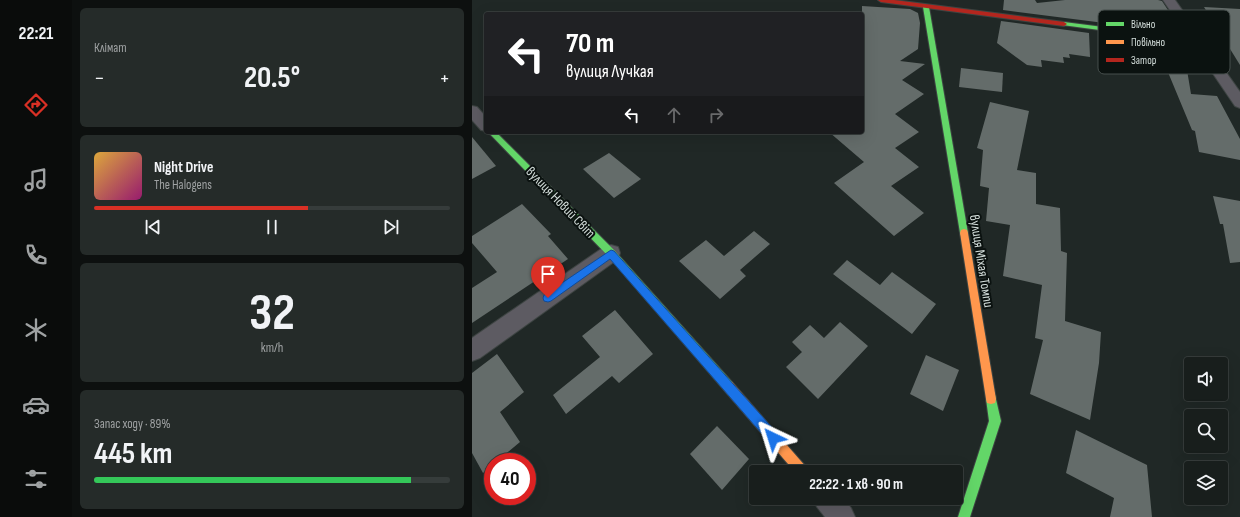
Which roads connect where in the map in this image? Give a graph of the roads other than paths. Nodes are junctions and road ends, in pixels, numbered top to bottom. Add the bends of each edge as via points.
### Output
1 (881, 0) edge
2 (1169, 0) edge
3 (926, 7) junction
4 (1176, 10) edge
5 (1098, 29) edge
6 (1220, 74) edge
7 (1240, 103) edge
8 (472, 111) edge
9 (484, 124) edge
10 (494, 134) edge
11 (611, 254) junction
12 (472, 350) edge
13 (797, 465) edge
14 (832, 505) edge
15 (842, 517) edge
16 (964, 517) edge

1 - 3 street
2 - 4 street
3 - 5 street
3 - 16 street, вулиця Міхая Томпи via 995,421
6 - 7 street
8 - 9 street
10 - 11 street, вулиця Новий Світ
11 - 12 street
11 - 13 street, вулиця Новий Світ
14 - 15 street

